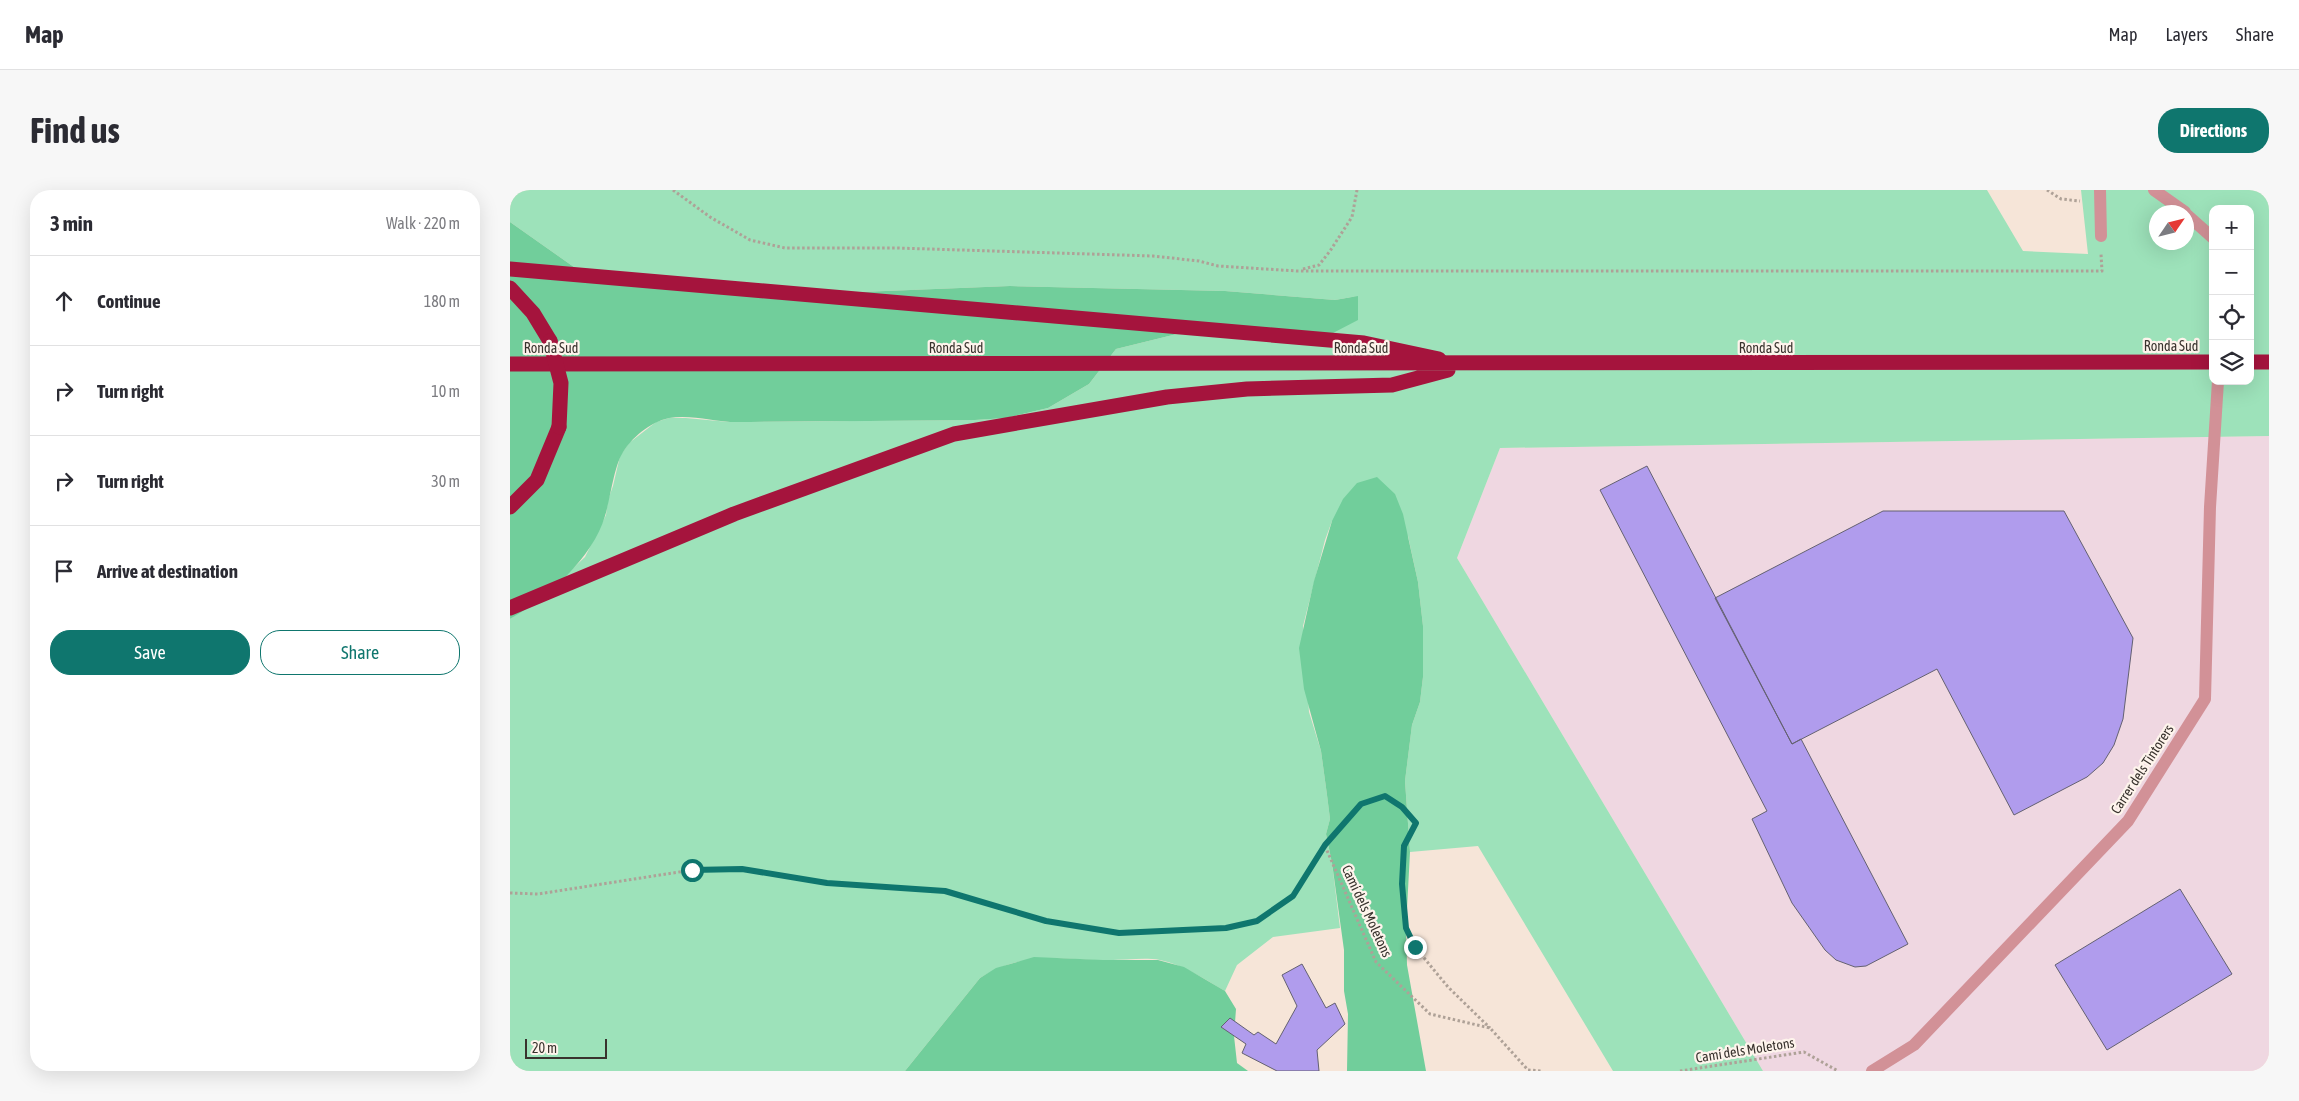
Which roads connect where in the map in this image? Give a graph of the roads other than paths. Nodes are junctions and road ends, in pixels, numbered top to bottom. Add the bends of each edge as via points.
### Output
1 (2154, 190) edge
2 (2101, 195) edge
3 (2175, 205) edge
4 (2194, 220) edge
5 (2209, 234) edge
6 (2101, 236) road end
7 (510, 269) edge
8 (510, 288) edge
9 (2209, 362) edge
10 (2254, 362) edge
11 (2269, 362) edge
12 (510, 364) edge
13 (1467, 365) junction
14 (2218, 385) edge
15 (510, 507) edge
16 (510, 608) edge
17 (1871, 1070) edge

1 - 3 street
2 - 6 street
4 - 5 street
7 - 13 highway via 1364,343
8 - 15 highway, bridge via 533,313 550,341 561,383 559,427 537,480
9 - 13 highway, Ronda Sud
10 - 11 highway
12 - 13 highway, Ronda Sud
13 - 16 highway via 1392,385 1247,389 1167,397 954,434 734,514
14 - 17 street, Carrer dels Tintorers via 2204,700 2128,821 1914,1045

